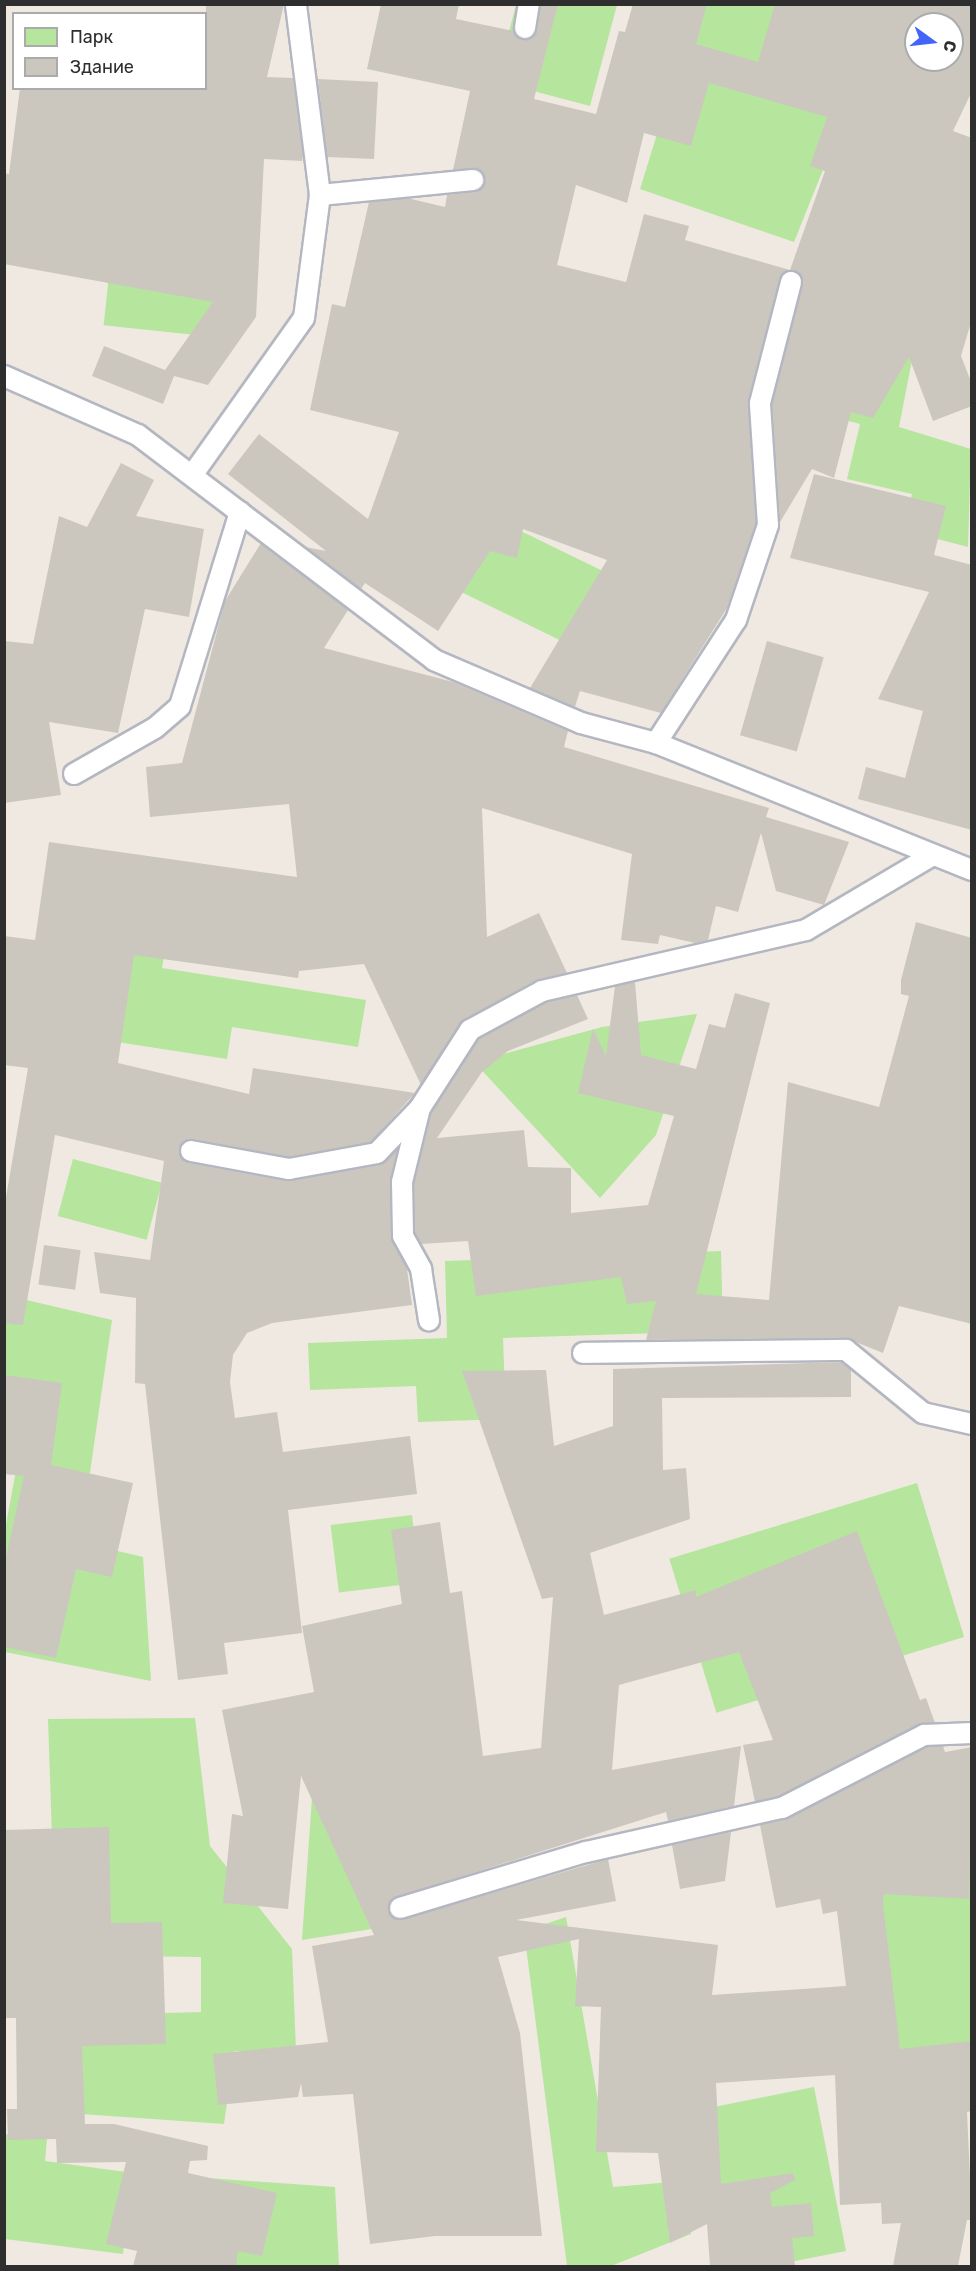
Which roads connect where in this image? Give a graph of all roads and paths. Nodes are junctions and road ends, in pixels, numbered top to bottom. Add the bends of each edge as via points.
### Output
1 (296, 4) edge
2 (529, 4) edge
3 (525, 28) dead end
4 (473, 180) dead end
5 (320, 195) junction
6 (791, 282) dead end
7 (4, 376) edge
8 (193, 474) junction
9 (240, 512) junction
10 (656, 744) junction
11 (74, 774) dead end
12 (931, 856) junction
13 (972, 870) edge
14 (420, 1108) junction
15 (191, 1151) dead end
16 (429, 1320) dead end
17 (583, 1353) dead end
18 (972, 1424) edge
19 (972, 1733) edge
20 (400, 1908) dead end

1 - 5 lane
2 - 3 lane
4 - 5 lane
5 - 8 lane via 304,318
6 - 10 lane via 760,403 768,525 736,620
7 - 8 lane via 138,435
8 - 9 lane
9 - 10 lane via 434,660 581,723
9 - 11 lane via 180,706 155,728
10 - 12 lane
12 - 13 lane
12 - 14 lane via 806,930 542,991 470,1030
14 - 15 lane via 377,1152 355,1157 289,1169
14 - 16 lane via 402,1182 403,1236 421,1269
17 - 18 lane via 846,1350 922,1413
19 - 20 lane via 924,1736 782,1808 586,1852

